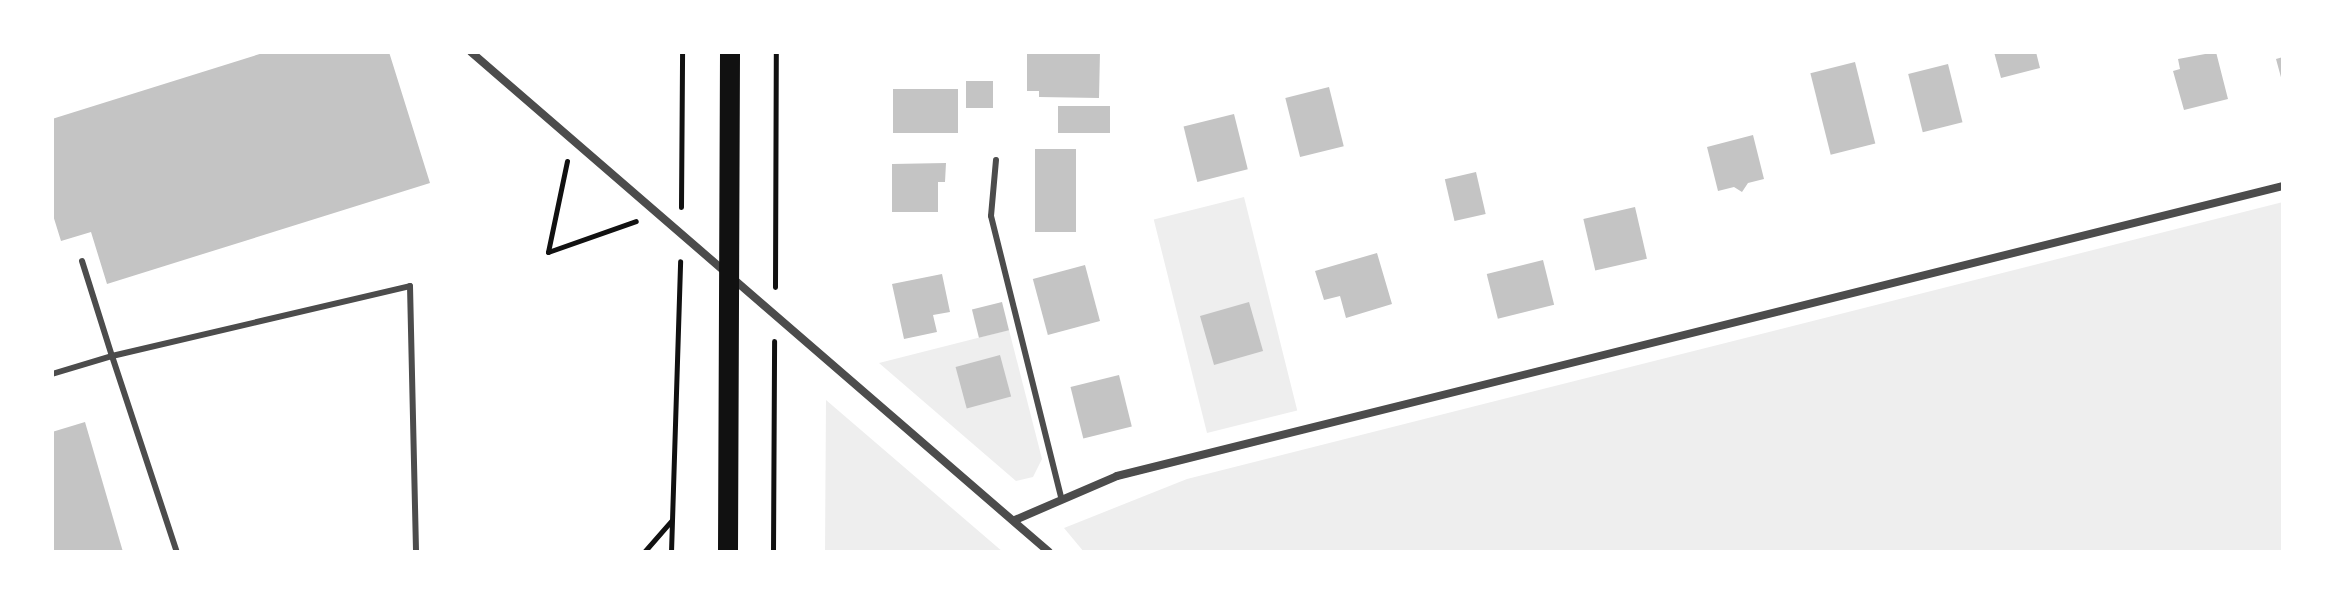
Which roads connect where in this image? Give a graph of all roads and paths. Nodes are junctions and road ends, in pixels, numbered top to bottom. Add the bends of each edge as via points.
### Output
1 (471, 52) edge
2 (682, 52) edge
3 (730, 52) edge
4 (776, 52) edge
5 (571, 140) junction
6 (996, 160) dead end
7 (2283, 186) edge
8 (656, 213) junction
9 (680, 235) junction
10 (82, 261) dead end
11 (729, 275) junction
12 (775, 315) junction
13 (112, 356) junction
14 (52, 374) edge
15 (1061, 496) junction
16 (672, 520) junction
17 (1015, 520) junction
18 (177, 552) edge
19 (416, 552) edge
20 (644, 552) edge
21 (671, 552) edge
22 (728, 552) edge
23 (773, 552) edge
24 (1049, 552) edge

1 - 5 street
2 - 9 path
3 - 11 main road
4 - 12 path
5 - 8 street
5 - 8 path via 548,252
6 - 15 lane via 991,216
7 - 15 street via 1117,476
8 - 9 street
9 - 11 street
9 - 16 path
10 - 13 lane
11 - 12 street
11 - 22 main road
12 - 17 street
12 - 23 path
13 - 14 lane
13 - 18 lane
13 - 19 lane via 410,286
15 - 17 street
16 - 20 path
16 - 21 path
17 - 24 street

